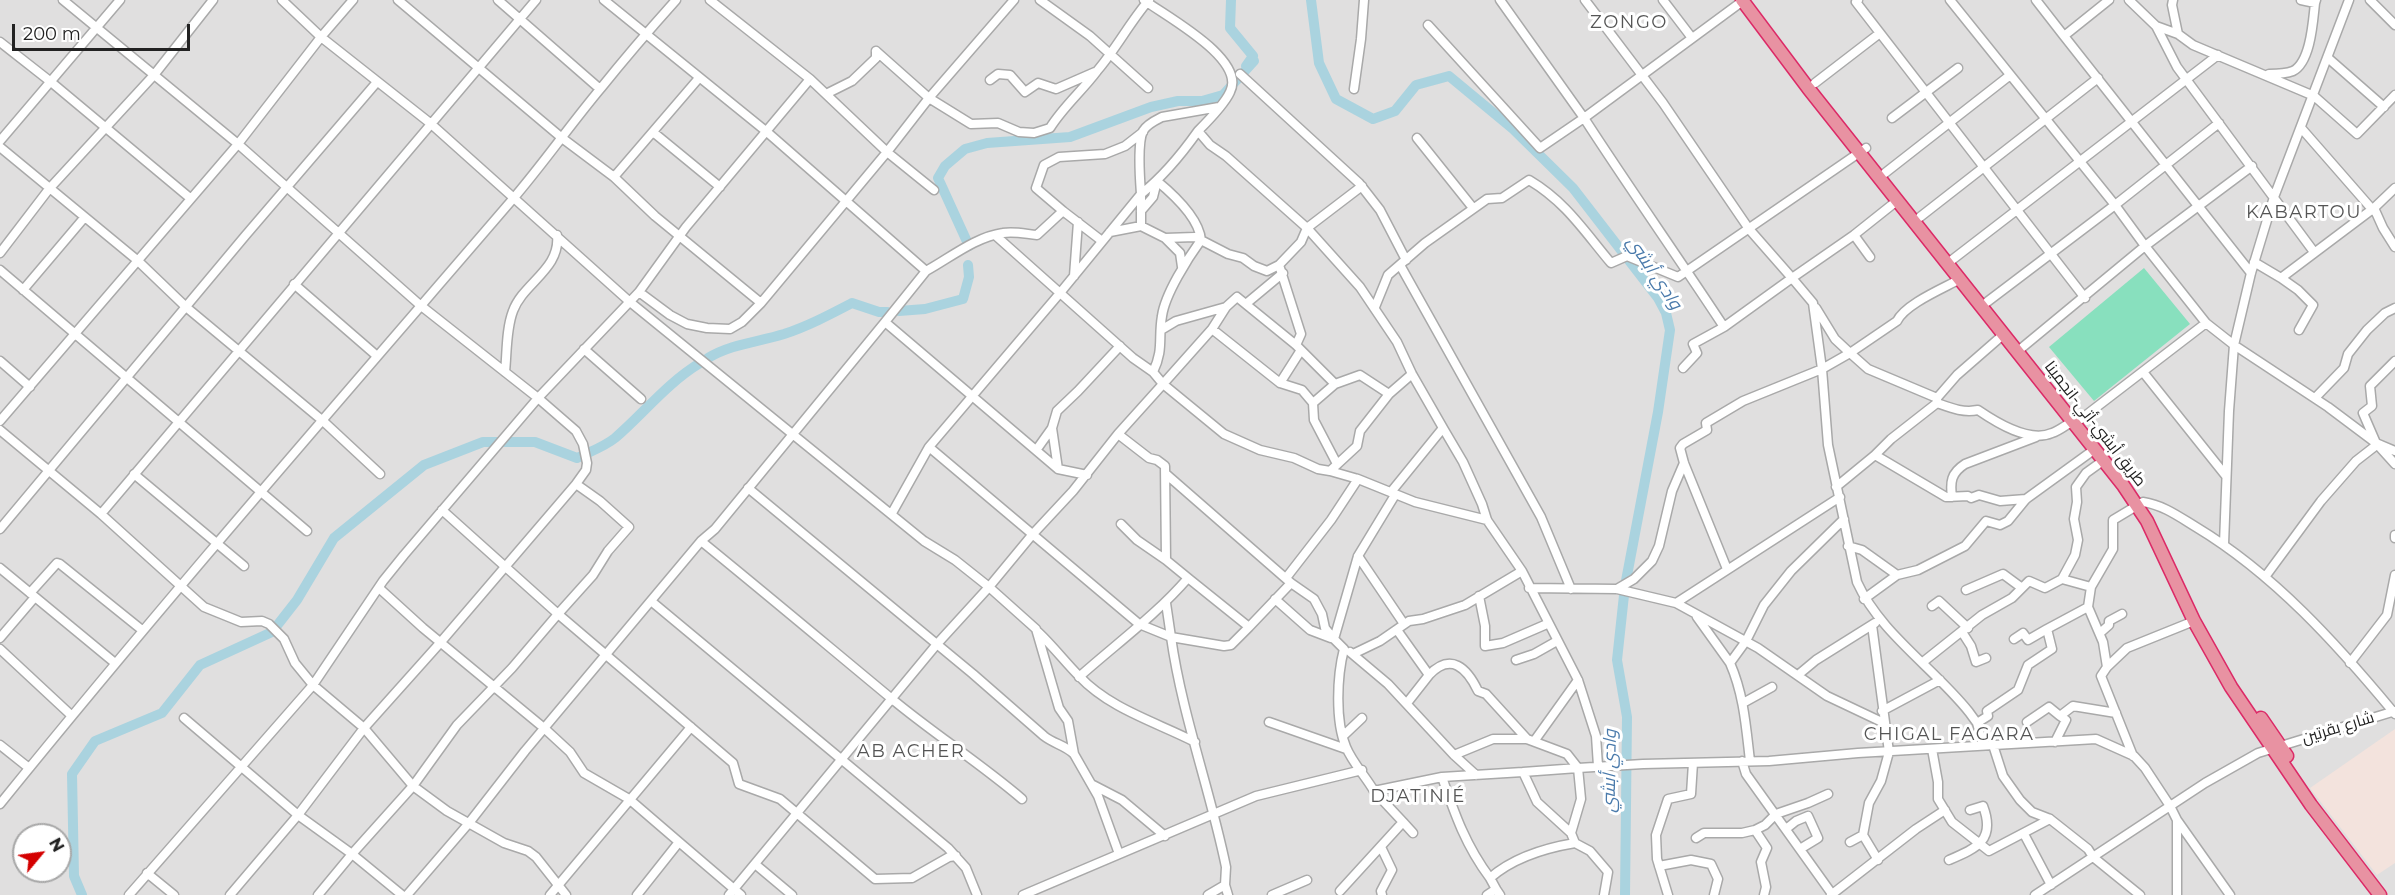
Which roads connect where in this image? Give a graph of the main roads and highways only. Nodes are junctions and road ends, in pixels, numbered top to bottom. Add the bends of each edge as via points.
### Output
1 (1745, 0) edge
2 (1773, 36) junction
3 (1863, 150) junction
4 (1951, 261) junction
5 (2021, 349) junction
6 (2077, 420) junction
7 (2139, 503) junction
8 (2276, 747) junction
9 (2344, 844) junction
10 (2380, 895) edge
11 (2388, 895) edge

1 - 2 highway
2 - 3 highway
2 - 3 highway via 1815,83
3 - 4 highway via 1898,200
3 - 4 highway via 1920,217
4 - 5 highway
4 - 5 highway via 1960,279
5 - 6 highway
6 - 7 highway
6 - 7 highway, طريق أبشي-أتي-انجمينا
7 - 8 highway via 2168,547 2215,647
7 - 8 highway, طريق أبشي-أتي-انجمينا via 2194,621 2231,687
8 - 9 highway
9 - 10 highway
9 - 11 highway

